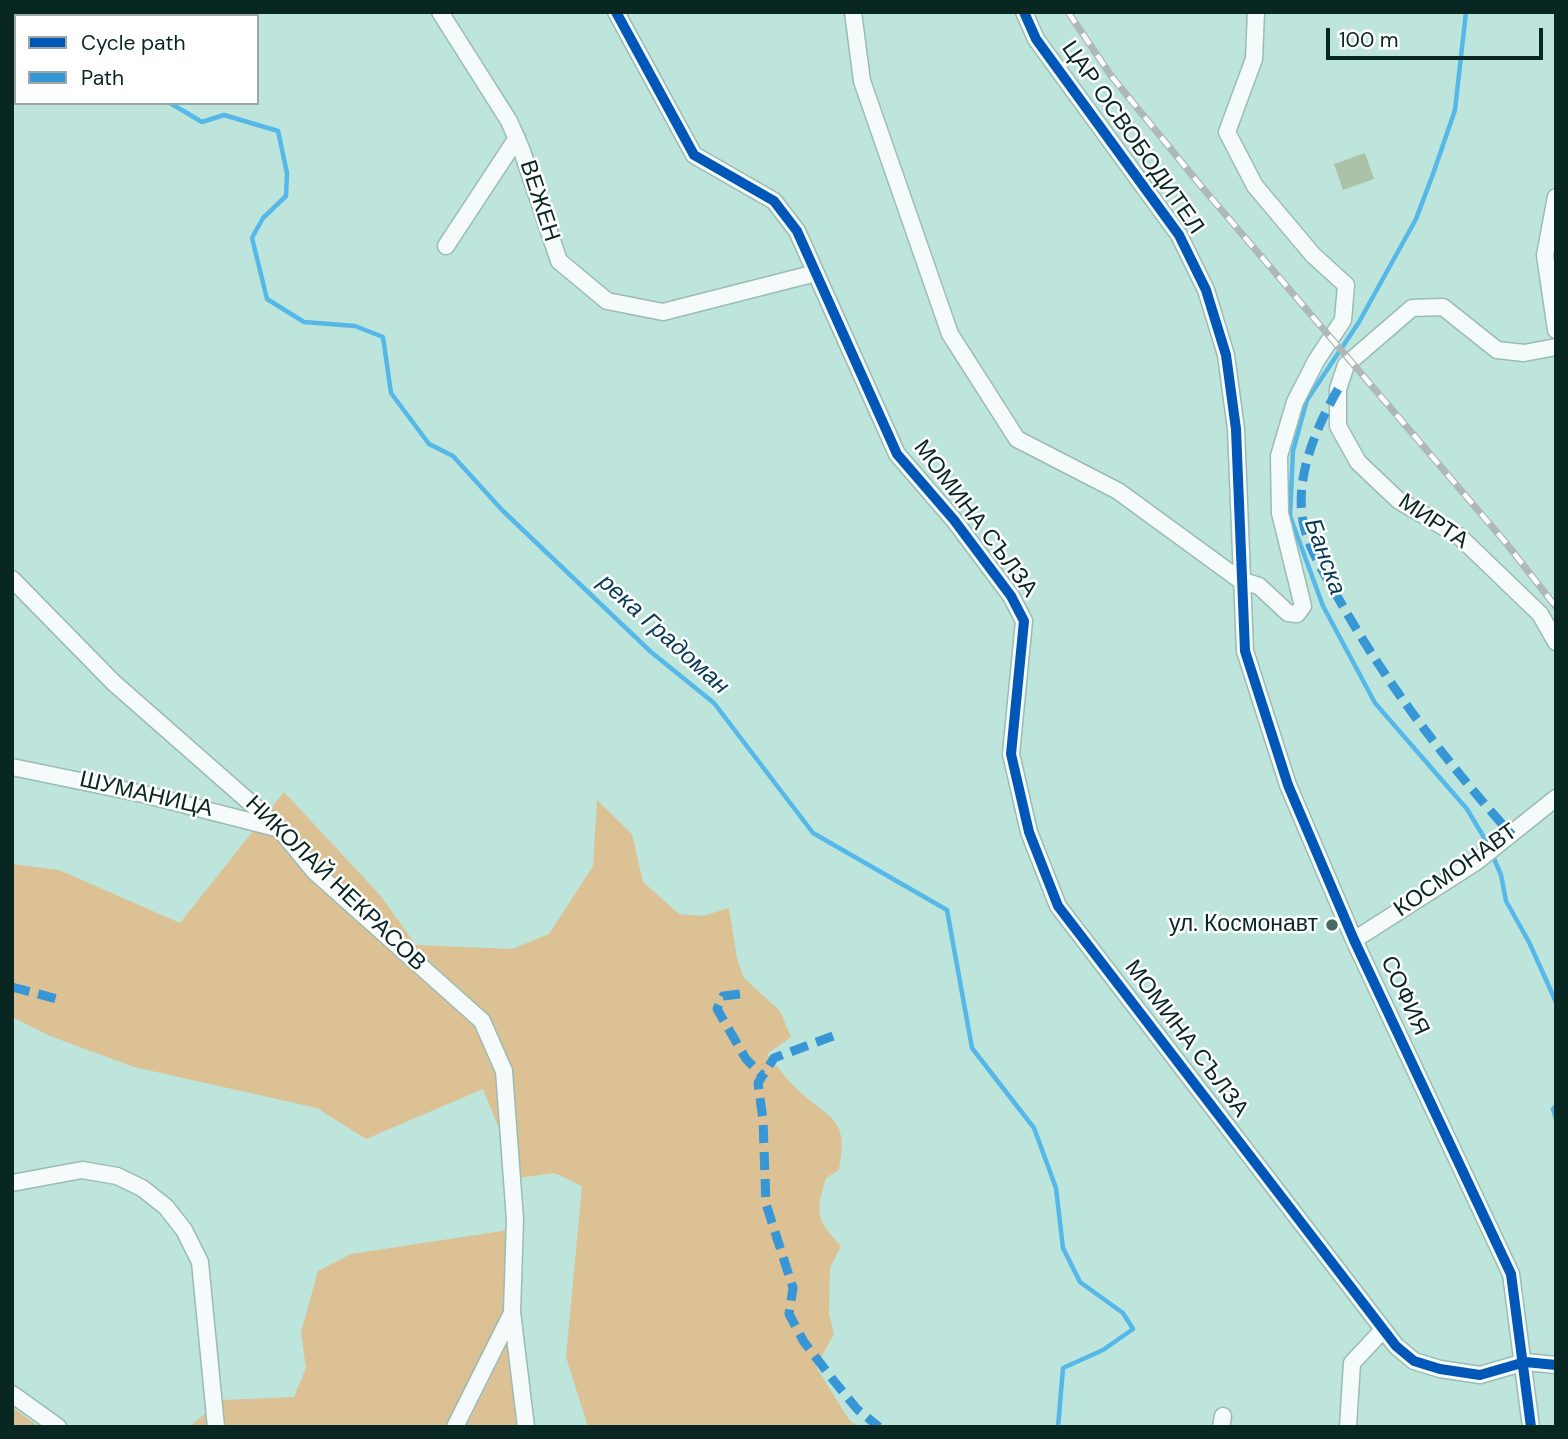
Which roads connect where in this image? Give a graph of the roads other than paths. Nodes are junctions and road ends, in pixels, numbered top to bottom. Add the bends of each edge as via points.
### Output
1 (440, 12) edge
2 (617, 12) edge
3 (853, 12) edge
4 (1024, 12) edge
5 (1256, 12) edge
6 (517, 138) junction
7 (1556, 197) edge
8 (446, 246) dead end
9 (816, 273) junction
10 (1556, 330) edge
11 (1556, 347) edge
12 (12, 579) edge
13 (1240, 580) junction
14 (1556, 642) edge
15 (12, 766) edge
16 (1556, 798) edge
17 (279, 828) junction
18 (1354, 940) junction
19 (12, 1182) edge
20 (512, 1312) junction
21 (1383, 1329) junction
22 (1525, 1362) junction
23 (1556, 1365) edge
24 (12, 1394) edge
25 (58, 1427) edge
26 (216, 1427) edge
27 (455, 1427) edge
28 (526, 1427) edge
29 (1348, 1427) edge
30 (1531, 1427) edge

1 - 6 street, ВЕЖЕН
2 - 9 street, МОМИНА СЪЛЗА via 694,155 774,201 797,231
3 - 13 street via 862,81 950,334 1017,439 1118,491
4 - 13 street, ЦАР ОСВОБОДИТЕЛ via 1036,39 1179,235 1206,290 1226,355 1236,429
5 - 13 street via 1254,59 1227,132 1255,186 1313,255 1346,285 1343,320 1295,402 1279,456 1280,513 1303,606 1297,614 1288,613 1259,586
6 - 8 street
6 - 9 street, ВЕЖЕН via 559,261 607,301 663,312
7 - 10 street via 1545,255
9 - 21 street, МОМИНА СЪЛЗА via 897,454 954,520 1011,596 1024,621 1011,754 1028,832 1058,906
11 - 14 street, МИРТА via 1497,350 1443,307 1412,308 1346,365 1338,389 1338,426 1358,462 1398,500 1459,536 1540,614
12 - 17 street, НИКОЛАЙ НЕКРАСОВ via 114,683
13 - 18 street, СОФИЯ via 1245,651 1288,785
15 - 17 street, ШУМАНИЦА
16 - 18 street, КОСМОНАВТ via 1476,862
17 - 20 street, НИКОЛАЙ НЕКРАСОВ via 314,871 482,1021 505,1071 515,1220
18 - 22 street, СОФИЯ via 1511,1274
19 - 26 street via 82,1170 117,1176 166,1207 200,1262
20 - 27 street
20 - 28 street, НИКОЛАЙ НЕКРАСОВ
21 - 22 street, МОМИНА СЪЛЗА via 1414,1362 1440,1369 1480,1375
21 - 29 street via 1352,1363
22 - 23 street
22 - 30 street, СОФИЯ
24 - 25 street

